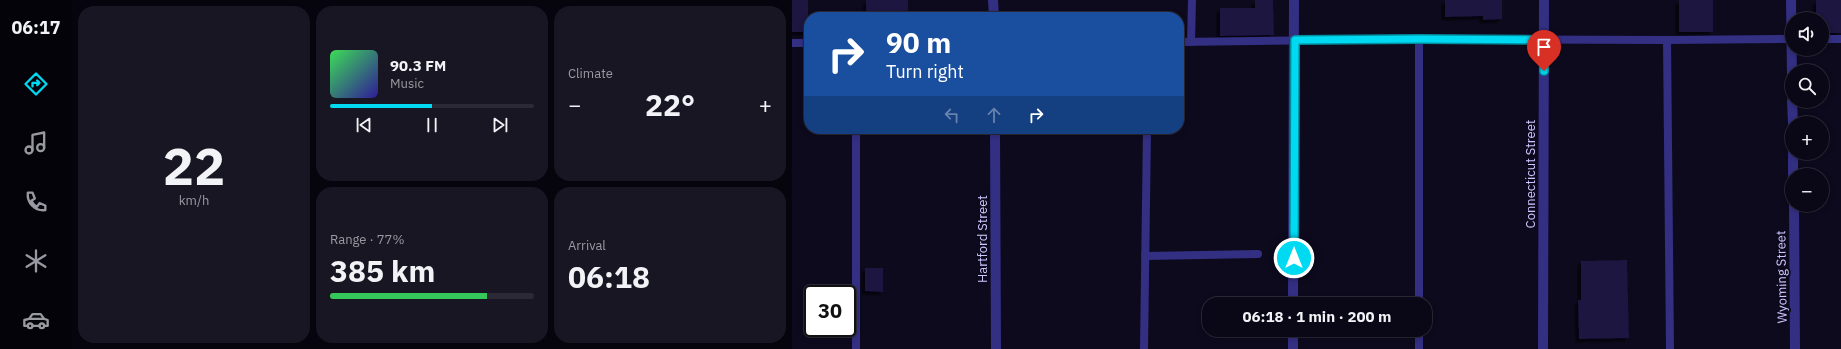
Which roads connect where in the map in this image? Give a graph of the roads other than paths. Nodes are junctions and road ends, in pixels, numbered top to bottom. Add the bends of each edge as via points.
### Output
1 (993, 0) edge
2 (1192, 0) edge
3 (1294, 0) edge
4 (1544, 0) edge
5 (1791, 0) edge
6 (994, 12) edge
7 (1791, 12) edge
8 (1419, 39) junction
9 (1785, 39) edge
10 (1829, 39) edge
11 (1841, 39) edge
12 (1295, 40) junction
13 (1544, 40) junction
14 (1667, 40) junction
15 (1184, 42) edge
16 (1191, 42) junction
17 (792, 43) edge
18 (804, 43) edge
19 (856, 134) edge
20 (995, 134) edge
21 (1147, 134) edge
22 (1794, 212) edge
23 (1258, 254) dead end
24 (1145, 256) junction
25 (1293, 297) edge
26 (1419, 297) edge
27 (1293, 337) edge
28 (1419, 337) edge
29 (856, 349) edge
30 (996, 349) edge
31 (1144, 349) edge
32 (1293, 349) edge
33 (1419, 349) edge
34 (1543, 349) edge
35 (1670, 349) edge
36 (1795, 349) edge

1 - 6 street
2 - 16 lane
3 - 12 street
4 - 13 street, Connecticut Street
5 - 7 street
8 - 12 lane
8 - 13 lane
8 - 26 lane
9 - 14 lane
10 - 11 lane
12 - 16 lane
12 - 25 street
13 - 14 lane
13 - 34 street, Connecticut Street
14 - 35 lane
15 - 16 lane
17 - 18 lane
19 - 29 lane
20 - 30 street, Hartford Street
21 - 24 lane
22 - 36 street, Wyoming Street
23 - 24 lane
24 - 31 lane
27 - 32 street
28 - 33 lane

